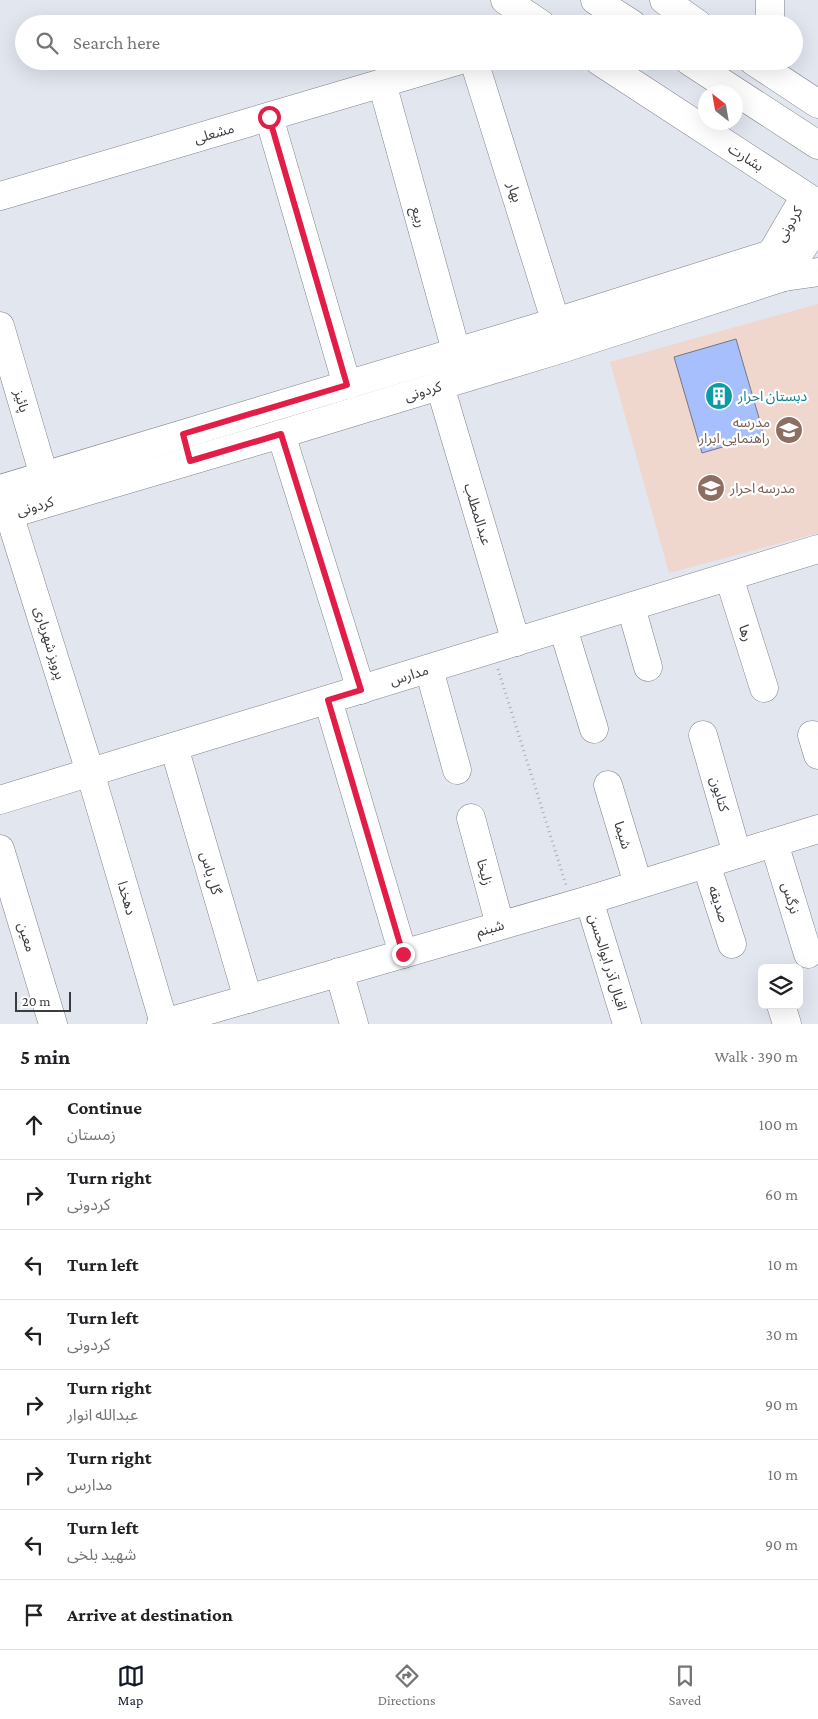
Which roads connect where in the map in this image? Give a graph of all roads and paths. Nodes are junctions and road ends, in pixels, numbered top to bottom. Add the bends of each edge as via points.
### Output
1 (505, 0) edge
2 (595, 0) edge
3 (664, 0) edge
4 (770, 0) edge
5 (528, 15) edge
6 (618, 15) edge
7 (685, 15) edge
8 (770, 15) edge
9 (426, 70) edge
10 (477, 70) edge
11 (613, 70) edge
12 (703, 70) edge
13 (765, 70) edge
14 (771, 70) edge
15 (382, 83) junction
16 (818, 104) edge
17 (770, 114) junction
18 (269, 117) junction
19 (818, 145) edge
20 (0, 196) edge
21 (812, 200) edge
22 (818, 224) edge
23 (777, 266) junction
24 (818, 272) edge
25 (556, 322) junction
26 (0, 326) edge
27 (564, 348) junction
28 (456, 351) junction
29 (347, 385) junction
30 (440, 386) junction
31 (183, 434) junction
32 (281, 434) junction
33 (190, 461) junction
34 (44, 476) junction
35 (3, 507) edge
36 (818, 550) edge
37 (728, 577) junction
38 (631, 607) junction
39 (563, 628) junction
40 (504, 646) junction
41 (648, 667) dead end
42 (429, 669) junction
43 (764, 688) dead end
44 (361, 690) junction
45 (328, 700) junction
46 (594, 729) dead end
47 (703, 734) dead end
48 (174, 747) junction
49 (457, 770) dead end
50 (90, 772) junction
51 (608, 785) dead end
52 (0, 800) edge
53 (471, 818) dead end
54 (818, 829) edge
55 (774, 843) junction
56 (0, 849) edge
57 (737, 854) junction
58 (706, 864) junction
59 (638, 884) junction
60 (581, 902) junction
61 (500, 925) junction
62 (732, 944) dead end
63 (403, 954) junction
64 (808, 954) dead end
65 (339, 972) junction
66 (248, 999) junction
67 (782, 1009) edge
68 (53, 1024) edge
69 (162, 1024) edge
70 (354, 1024) edge
71 (627, 1024) edge
72 (787, 1024) edge

1 - 5 street
2 - 6 street
3 - 7 street
4 - 8 street
9 - 15 street, مشعلی
10 - 25 street, بهار
11 - 21 street, بشارت
12 - 17 street
13 - 17 street
14 - 16 street
15 - 18 street, مشعلی
15 - 28 street, ربیع
17 - 19 street
18 - 20 street, مشعلی
18 - 29 street
21 - 23 street, کردونی
22 - 23 street, کردونی
23 - 24 street
23 - 25 street, کردونی
23 - 27 street, کردونی
25 - 27 street, بهار
25 - 28 street, کردونی
26 - 34 street, پائیز
27 - 30 street, کردونی
28 - 29 street, کردونی
29 - 31 street, کردونی
30 - 32 street, کردونی
30 - 40 street, عبدالمطلب
31 - 33 street
31 - 34 street, کردونی
32 - 33 street, کردونی
32 - 44 street
33 - 35 street, کردونی
34 - 35 street, کردونی
35 - 50 street, پرویز شهریاری
36 - 37 street, مدارس
37 - 38 street, مدارس
37 - 43 street, رها
38 - 39 street, مدارس
38 - 41 street
39 - 40 street, مدارس
39 - 46 street
40 - 42 street, مدارس
40 - 60 path
42 - 44 street, مدارس
42 - 49 street
44 - 45 street, مدارس
45 - 48 street, مدارس
45 - 63 street
47 - 57 street, کتایون
48 - 50 street, مدارس
48 - 66 street, گل یاس
50 - 52 street, مدارس
50 - 69 street, دهخدا
51 - 59 street, شیما
53 - 61 street, زلیخا
54 - 55 street, شبنم
55 - 57 street, شبنم
55 - 64 street, نرگس
56 - 68 street, معین
57 - 58 street, شبنم
58 - 59 street, شبنم
58 - 62 street, صدیقه
59 - 60 street, شبنم
60 - 61 street, شبنم
60 - 71 street, اقبال آذر ابوالحسن
61 - 63 street, شبنم
63 - 65 street, شبنم
65 - 66 street, شبنم
65 - 70 street
66 - 69 street, شبنم
67 - 72 street

